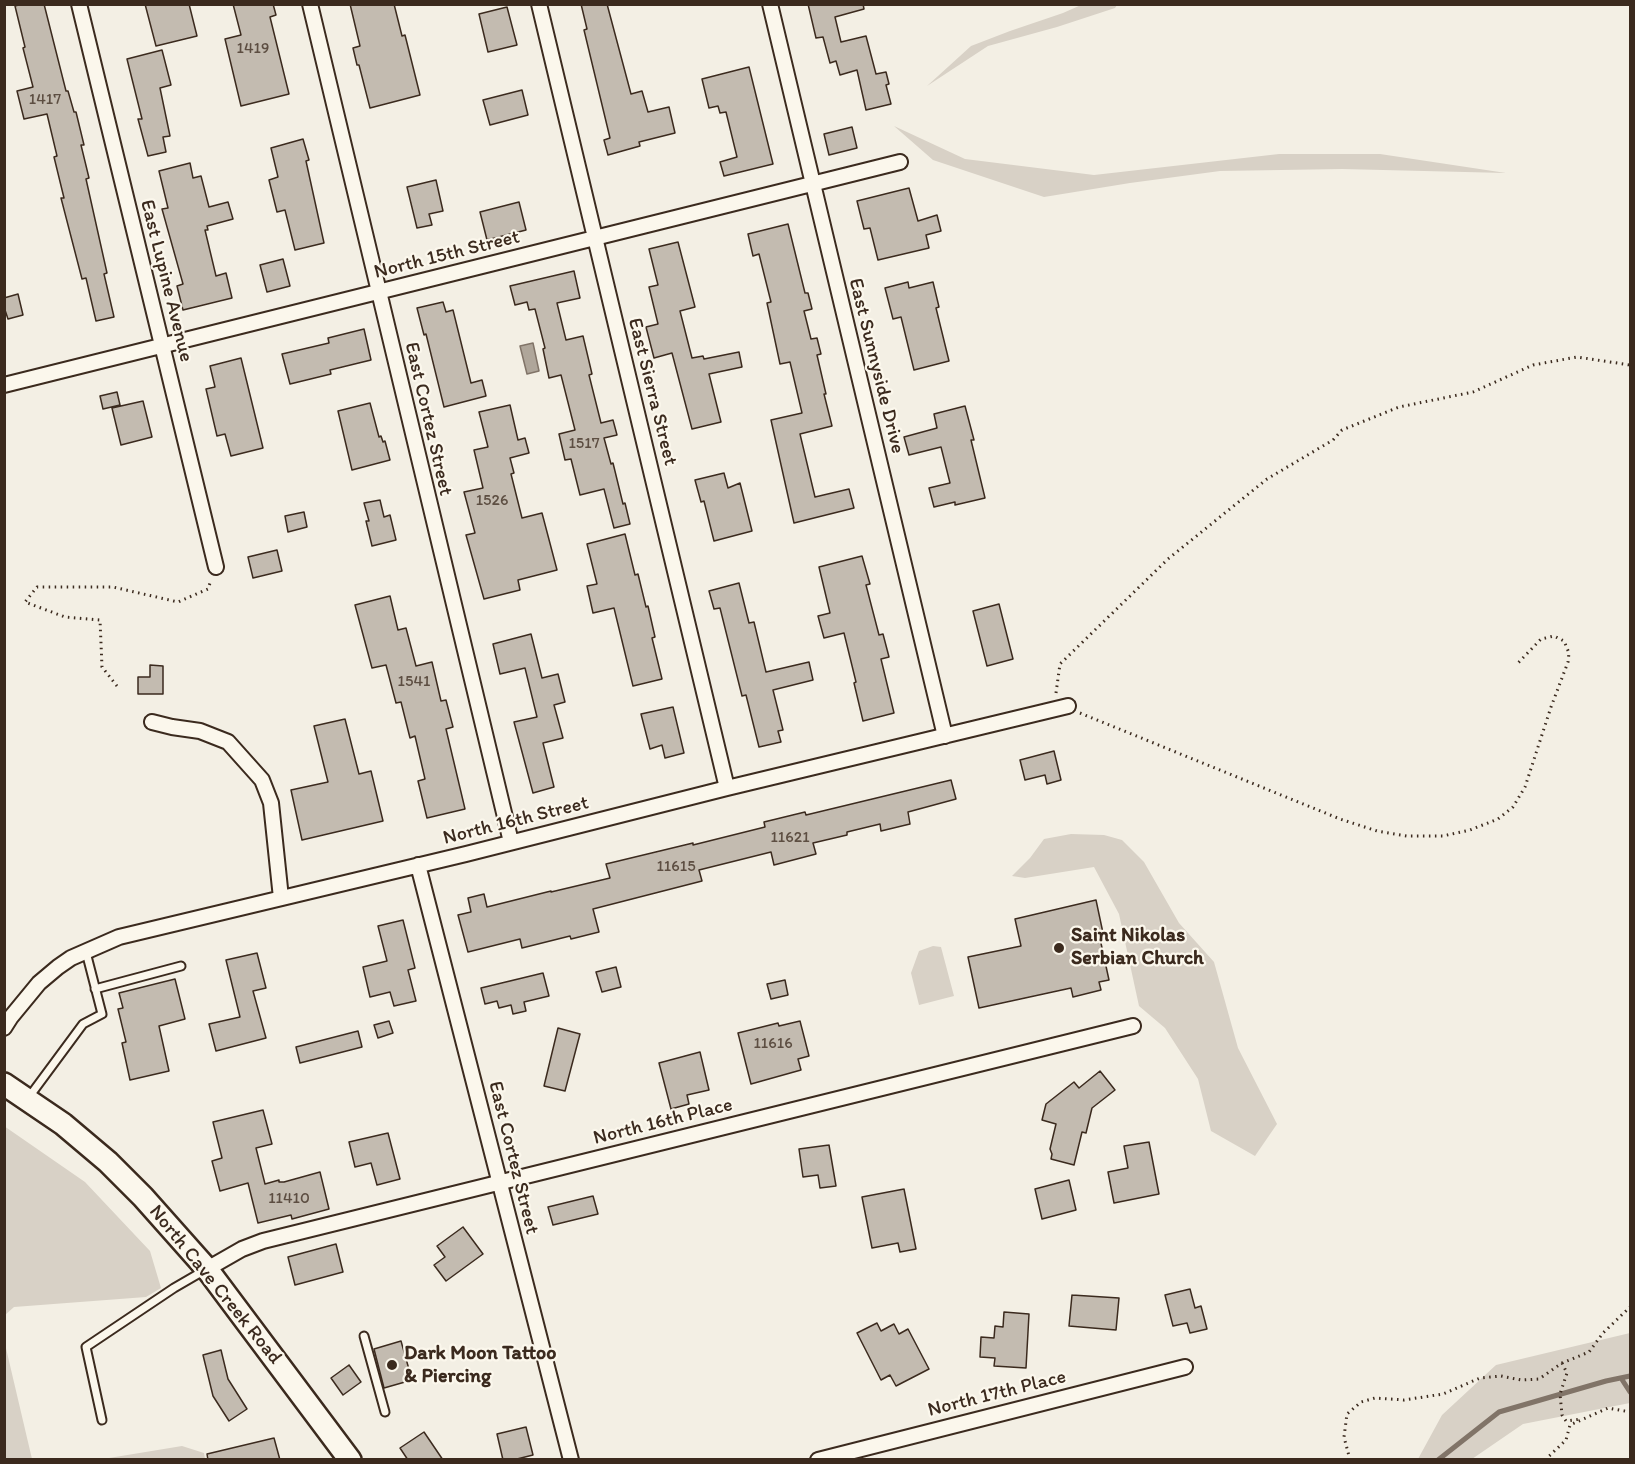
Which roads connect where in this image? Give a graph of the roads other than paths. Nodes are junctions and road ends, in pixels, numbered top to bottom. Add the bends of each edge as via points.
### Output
1 (79, 4) edge
2 (310, 4) edge
3 (539, 4) edge
4 (770, 4) edge
5 (900, 162) dead end
6 (812, 184) junction
7 (595, 238) junction
8 (378, 292) junction
9 (162, 346) junction
10 (4, 386) edge
11 (216, 567) road end
12 (1061, 708) road end
13 (152, 722) dead end
14 (945, 736) junction
15 (728, 788) junction
16 (511, 842) junction
17 (418, 865) junction
18 (281, 898) junction
19 (86, 952) junction
20 (181, 966) dead end
21 (95, 989) junction
22 (1133, 1026) dead end
23 (4, 1028) edge
24 (4, 1084) edge
25 (27, 1099) junction
26 (500, 1182) junction
27 (207, 1269) junction
28 (364, 1336) dead end
29 (1185, 1367) dead end
30 (385, 1412) dead end
31 (102, 1420) dead end
32 (350, 1460) edge
33 (571, 1460) edge
34 (818, 1460) edge

1 - 9 street, East Lupine Avenue
2 - 8 street, East Cortez Street
3 - 7 street, East Sierra Street
4 - 6 street, East Sunnyside Drive
5 - 6 street, North 15th Street
6 - 7 street, North 15th Street
6 - 14 street, East Sunnyside Drive
7 - 8 street, North 15th Street
7 - 15 street, East Sierra Street
8 - 9 street, North 15th Street
8 - 16 street, East Cortez Street
9 - 10 street, North 15th Street
9 - 11 street, East Lupine Avenue
12 - 14 street, North 16th Street
13 - 18 street via 200,731 228,742 262,780 271,802
14 - 15 street, North 16th Street
15 - 16 street, North 16th Street
16 - 17 street, North 16th Street
17 - 18 street, North 16th Street
17 - 26 street, East Cortez Street
18 - 19 street, North 16th Street via 119,937
19 - 21 lane
19 - 23 street, North 16th Street via 71,958 39,983
20 - 21 lane
21 - 25 lane via 102,1014 83,1024
22 - 26 street, North 16th Place
24 - 25 main road, North Cave Creek Road
25 - 27 main road, North Cave Creek Road via 108,1162
26 - 27 street, North 16th Place via 263,1241
26 - 33 street, East Cortez Street
27 - 31 lane via 86,1347
27 - 32 main road, North Cave Creek Road
28 - 30 lane
29 - 34 street, North 17th Place

